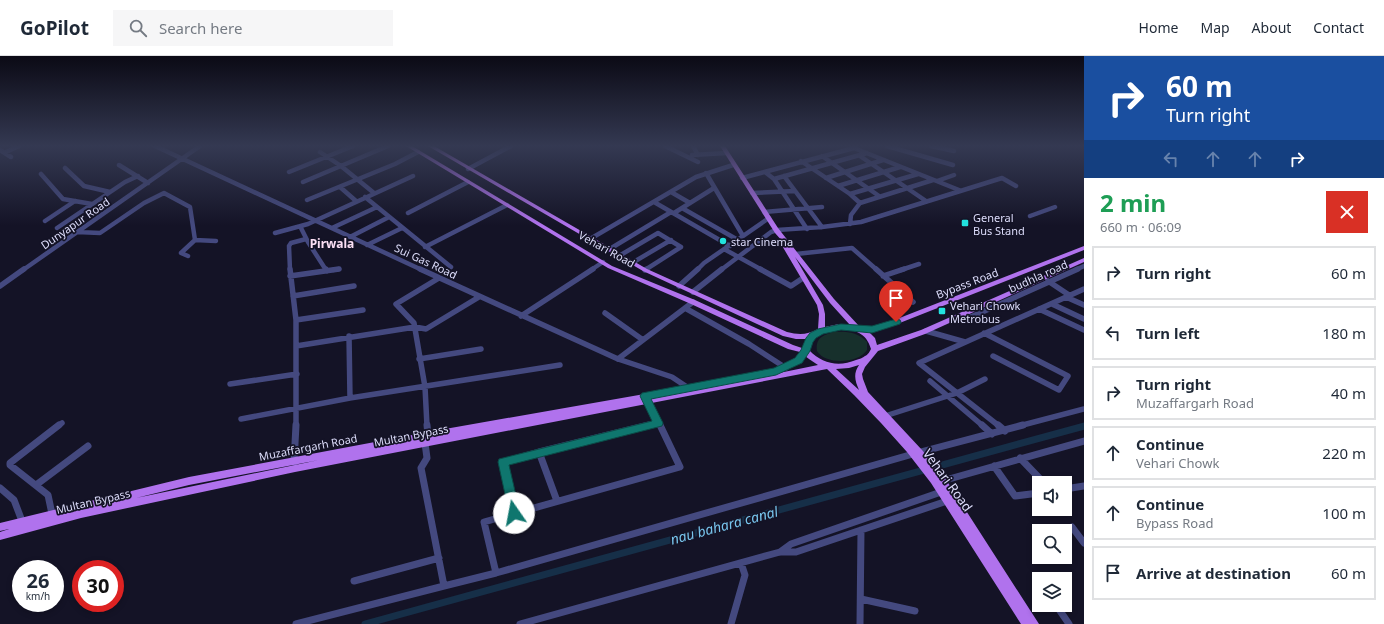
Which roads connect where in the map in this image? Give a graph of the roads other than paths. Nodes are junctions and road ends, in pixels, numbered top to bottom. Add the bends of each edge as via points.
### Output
1 (765, 172) edge
2 (845, 172) edge
3 (884, 172) edge
4 (70, 173) edge
5 (132, 173) edge
6 (163, 173) edge
7 (211, 173) edge
8 (326, 173) edge
9 (349, 173) edge
10 (374, 173) edge
11 (452, 173) edge
12 (474, 173) edge
13 (706, 173) joint
14 (738, 173) edge
15 (763, 173) edge
16 (798, 173) edge
17 (818, 173) edge
18 (843, 173) edge
19 (882, 173) edge
20 (914, 173) edge
21 (41, 174) dead end
22 (918, 174) junction
23 (954, 174) dead end
24 (138, 176) junction
25 (413, 176) dead end
26 (784, 176) junction
27 (742, 178) junction
28 (826, 178) junction
29 (774, 179) junction
30 (358, 180) junction
31 (857, 181) junction
32 (896, 181) junction
33 (935, 181) junction
34 (304, 182) dead end
35 (468, 182) junction
36 (148, 183) junction
37 (838, 186) junction
38 (1016, 186) dead end
39 (340, 187) junction
40 (714, 188) junction
41 (906, 188) junction
42 (869, 189) junction
43 (959, 190) junction
44 (795, 191) junction
45 (110, 192) junction
46 (670, 192) junction
47 (782, 192) junction
48 (374, 193) junction
49 (752, 193) junction
50 (850, 194) junction
51 (879, 196) junction
52 (365, 197) junction
53 (307, 200) dead end
54 (356, 201) junction
55 (926, 201) junction
56 (75, 202) junction
57 (654, 202) junction
58 (690, 203) junction
59 (860, 203) junction
60 (92, 204) junction
61 (507, 205) junction
62 (377, 207) junction
63 (822, 207) dead end
64 (1055, 207) dead end
65 (682, 208) junction
66 (808, 208) junction
67 (793, 210) junction
68 (764, 212) junction
69 (408, 213) dead end
70 (672, 213) junction
71 (1030, 216) dead end
72 (389, 217) junction
73 (769, 218) junction
74 (314, 220) junction
75 (45, 221) dead end
76 (850, 224) junction
77 (300, 226) junction
78 (57, 228) dead end
79 (332, 228) junction
80 (402, 228) junction
81 (822, 228) junction
82 (807, 229) junction
83 (777, 230) junction
84 (77, 232) junction
85 (275, 233) dead end
86 (743, 236) junction
87 (350, 237) junction
88 (306, 239) junction
89 (590, 239) junction
90 (195, 240) junction
91 (671, 240) junction
92 (738, 240) junction
93 (216, 241) dead end
94 (367, 245) junction
95 (730, 246) junction
96 (425, 247) junction
97 (1084, 248) edge
98 (724, 249) junction
99 (608, 250) junction
100 (796, 254) junction
101 (188, 256) dead end
102 (619, 256) junction
103 (739, 257) junction
104 (1084, 260) edge
105 (603, 262) junction
106 (632, 263) junction
107 (919, 264) dead end
108 (1084, 266) edge
109 (451, 267) dead end
110 (339, 269) dead end
111 (645, 270) junction
112 (327, 271) junction
113 (290, 276) junction
114 (883, 276) junction
115 (439, 278) junction
116 (803, 278) junction
117 (1046, 280) junction
118 (0, 286) edge
119 (354, 286) dead end
120 (679, 286) junction
121 (1084, 289) edge
122 (693, 292) junction
123 (1078, 292) junction
124 (1084, 294) edge
125 (293, 296) junction
126 (1067, 296) junction
127 (479, 297) junction
128 (693, 302) junction
129 (913, 302) dead end
130 (1052, 304) junction
131 (1084, 305) edge
132 (685, 308) junction
133 (1039, 309) junction
134 (363, 310) dead end
135 (605, 313) dead end
136 (522, 316) junction
137 (1084, 319) edge
138 (296, 320) junction
139 (415, 327) junction
140 (857, 328) junction
141 (1084, 330) edge
142 (821, 331) junction
143 (926, 331) junction
144 (984, 333) junction
145 (813, 335) junction
146 (349, 336) junction
147 (642, 340) junction
148 (965, 342) junction
149 (296, 346) junction
150 (481, 349) dead end
151 (875, 349) junction
152 (805, 351) junction
153 (993, 356) dead end
154 (419, 359) junction
155 (618, 359) junction
156 (865, 359) junction
157 (560, 366) dead end
158 (828, 366) junction
159 (786, 368) junction
160 (297, 374) junction
161 (985, 379) dead end
162 (930, 381) dead end
163 (230, 384) dead end
164 (425, 387) junction
165 (690, 389) junction
166 (957, 393) junction
167 (947, 396) junction
168 (350, 398) junction
169 (646, 399) junction
170 (297, 407) junction
171 (1084, 409) edge
172 (885, 416) junction
173 (241, 419) dead end
174 (658, 423) junction
175 (62, 424) dead end
176 (1005, 431) junction
177 (992, 434) junction
178 (428, 435) junction
179 (1081, 442) edge
180 (425, 443) junction
181 (88, 446) dead end
182 (1084, 447) edge
183 (539, 452) junction
184 (918, 456) junction
185 (1020, 458) junction
186 (294, 462) junction
187 (994, 466) junction
188 (1037, 476) edge
189 (939, 480) junction
190 (36, 485) junction
191 (1084, 486) edge
192 (0, 488) edge
193 (1072, 488) edge
194 (945, 490) junction
195 (1032, 494) edge
196 (951, 500) junction
197 (557, 501) junction
198 (904, 505) junction
199 (888, 510) junction
200 (514, 513) junction
201 (911, 513) junction
202 (52, 514) junction
203 (895, 519) junction
204 (22, 521) junction
205 (0, 527) edge
206 (1072, 527) dead end
207 (861, 530) junction
208 (0, 536) edge
209 (1084, 543) edge
210 (780, 552) junction
211 (439, 558) junction
212 (741, 563) junction
213 (496, 573) junction
214 (354, 581) dead end
215 (444, 586) junction
216 (861, 599) junction
217 (915, 611) dead end
218 (1061, 612) edge
219 (296, 624) edge
220 (520, 624) edge
221 (730, 624) edge
222 (860, 624) edge
223 (1027, 624) edge
224 (1034, 624) edge
225 (1069, 624) edge

1 - 29 street
2 - 31 street
3 - 32 street
4 - 45 street via 85,188
5 - 24 street
6 - 36 street, Dunyapur Road
7 - 74 street, Sui Gas Road
8 - 34 street
9 - 30 street
10 - 30 street
11 - 35 main road, Vehari Road
12 - 89 main road, Vehari Road
13 - 40 street
13 - 46 street
14 - 27 main road
15 - 27 street
16 - 26 street
17 - 28 street
18 - 28 street
19 - 31 street
20 - 22 street
21 - 56 street via 63,199
22 - 32 street
22 - 33 street
23 - 33 street
24 - 36 street
24 - 45 street
25 - 48 street
26 - 29 street
26 - 44 street
27 - 49 main road
28 - 37 street
29 - 47 street
30 - 39 street
30 - 48 street
31 - 37 street
31 - 42 street
32 - 41 street
32 - 42 street
33 - 41 street
33 - 43 street
35 - 61 main road, Vehari Road
35 - 69 street
36 - 84 street, Dunyapur Road
37 - 50 street
38 - 43 street via 1002,178
39 - 53 street
39 - 54 street
40 - 58 street
40 - 86 street
41 - 51 street
41 - 55 street
42 - 50 street
42 - 51 street
43 - 55 street
44 - 47 street
44 - 66 street
45 - 60 street
46 - 57 street
46 - 58 street
47 - 49 street
47 - 67 street
48 - 52 street
49 - 68 main road
50 - 59 street
51 - 59 street
52 - 54 street
52 - 62 street
54 - 74 street
55 - 76 street
56 - 60 street
56 - 75 street
57 - 70 street
57 - 89 street
58 - 65 street
59 - 76 street via 851,215
60 - 78 street
61 - 96 street
61 - 105 main road, Vehari Road
62 - 72 street
62 - 79 street
63 - 66 street
64 - 71 street
65 - 70 street
65 - 92 street
66 - 67 street
66 - 81 street
67 - 68 street
67 - 82 street
68 - 73 main road
70 - 95 street
70 - 99 street
72 - 80 street
72 - 87 street
73 - 83 main road
73 - 86 street
74 - 77 street
74 - 79 street, Sui Gas Road
76 - 81 street
77 - 85 street
77 - 88 street
79 - 87 street, Sui Gas Road
80 - 94 street
80 - 96 street
81 - 82 street
82 - 83 street
83 - 100 main road
83 - 103 street
83 - 116 main road
84 - 90 street via 100,233 144,203 164,193 190,207
84 - 118 street, Dunyapur Road
86 - 92 street
87 - 94 street, Sui Gas Road
88 - 112 street
88 - 113 street via 289,244
89 - 99 main road, Vehari Road
90 - 93 street
90 - 101 street via 181,253
91 - 102 street via 657,233
91 - 106 street
91 - 111 street via 680,248
92 - 95 street
94 - 115 street, Sui Gas Road
95 - 98 street
96 - 109 street
97 - 140 main road, Bypass Road via 885,326 872,329
98 - 103 street
98 - 120 street
99 - 102 main road, Vehari Road
100 - 114 street via 852,248
100 - 140 main road via 832,301
102 - 106 main road, Vehari Road
103 - 116 street via 791,286
103 - 122 street
104 - 117 main road
105 - 128 main road, Vehari Road via 634,278
105 - 136 street
106 - 111 main road, Vehari Road
107 - 114 street
108 - 117 street, budhla road
110 - 112 street
111 - 120 main road, Vehari Road
112 - 113 street
113 - 125 street
114 - 129 street
115 - 127 street, Sui Gas Road
115 - 139 street via 396,304
116 - 142 main road via 820,305
117 - 126 street
117 - 143 main road
119 - 125 street
120 - 122 main road, Vehari Road
121 - 123 street
122 - 145 main road, Vehari Road via 785,334 804,338
123 - 124 street
123 - 126 street
125 - 138 street
126 - 130 street
126 - 131 street
127 - 136 street, Sui Gas Road
127 - 139 street via 429,328
128 - 132 street
128 - 152 main road, Vehari Road
130 - 133 street
130 - 137 street
132 - 147 street
132 - 159 street via 775,359
133 - 141 street
133 - 144 street
134 - 138 street
135 - 147 street
136 - 155 street, Sui Gas Road
138 - 149 street
139 - 146 street
139 - 154 street
140 - 142 main road via 841,327
140 - 151 main road via 871,337
142 - 145 main road
143 - 148 street
143 - 151 main road
144 - 148 street
144 - 153 street via 1068,376 1059,390
145 - 152 main road
146 - 149 street
146 - 168 street
147 - 155 street
148 - 166 street via 919,363
149 - 160 street
150 - 154 street
151 - 156 main road
152 - 158 main road via 810,358
152 - 159 main road, Muzaffargarh Road via 798,360
154 - 164 street
155 - 165 street, Sui Gas Road via 672,377
156 - 158 main road via 848,366
156 - 172 main road, Vehari Road via 859,371 860,386
157 - 164 street
158 - 169 main road, Multan Bypass
158 - 184 main road, Vehari Road via 853,388
159 - 165 main road, Muzaffargarh Road
160 - 163 street
160 - 170 street
161 - 166 street
162 - 167 street
164 - 168 street
164 - 178 street
165 - 169 main road, Muzaffargarh Road
166 - 167 street
166 - 176 street
167 - 172 street
167 - 177 street
168 - 170 street
169 - 174 street
169 - 178 main road, Muzaffargarh Road
169 - 180 main road, Multan Bypass
170 - 173 street
170 - 186 street
171 - 176 street
172 - 184 main road, Vehari Road
174 - 183 street
174 - 197 street via 680,467
175 - 190 street via 10,463
176 - 177 street
177 - 184 street
178 - 186 main road, Muzaffargarh Road
179 - 182 street
179 - 185 street
180 - 208 main road, Multan Bypass via 274,472
180 - 211 street via 427,458 421,468
181 - 190 street
183 - 197 street
183 - 200 street via 503,462
184 - 189 main road, Vehari Road
184 - 213 street
185 - 187 street
185 - 188 street
186 - 202 main road, Muzaffargarh Road via 189,481
187 - 189 street
187 - 195 street via 1015,496
189 - 194 main road, Vehari Road
190 - 202 street via 48,495
191 - 193 street
192 - 204 street via 14,500
194 - 196 main road, Vehari Road
194 - 198 street
196 - 201 street
196 - 223 main road, Vehari Road
196 - 224 main road, Vehari Road
197 - 200 street
198 - 199 street
198 - 201 street
199 - 203 street
199 - 210 street via 791,544
200 - 213 street via 484,522
201 - 203 street
202 - 204 main road, Muzaffargarh Road
203 - 207 street
204 - 205 main road, Muzaffargarh Road
206 - 209 street
207 - 210 street via 796,552
207 - 216 street
210 - 212 street
211 - 214 street
211 - 215 street
212 - 220 street
212 - 221 street via 746,575
213 - 215 street
215 - 219 street
216 - 217 street
216 - 222 street
218 - 225 street

